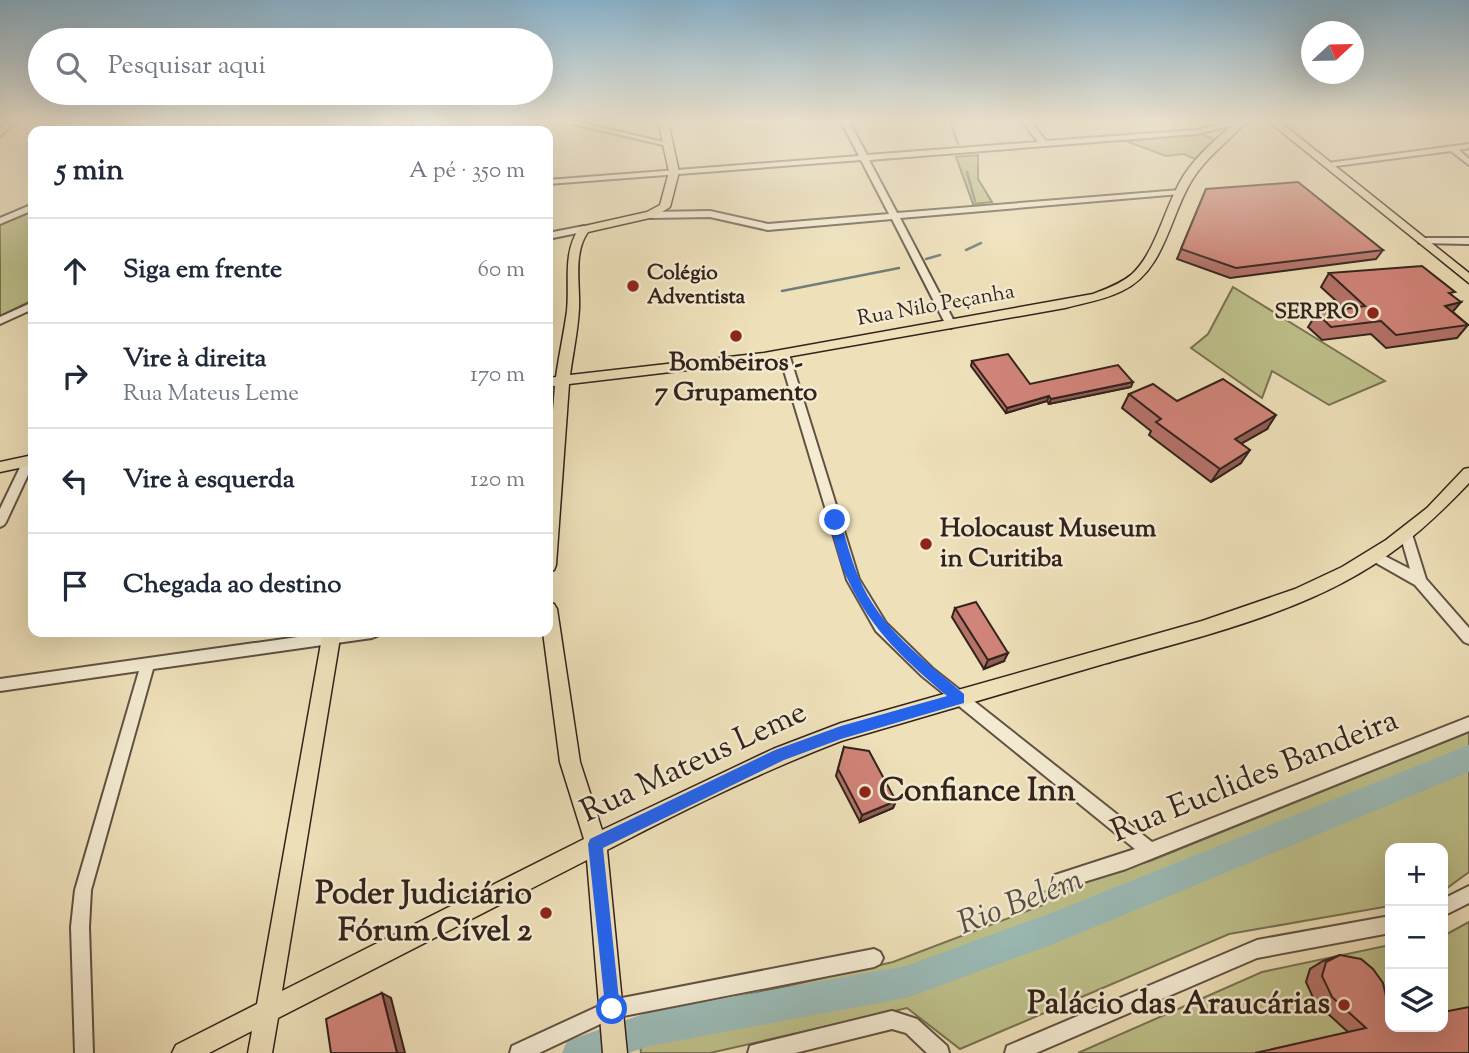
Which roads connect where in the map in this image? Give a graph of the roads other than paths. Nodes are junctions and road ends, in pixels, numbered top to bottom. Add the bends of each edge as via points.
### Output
1 (699, 170) edge
2 (871, 170) edge
3 (1195, 170) edge
4 (1334, 170) edge
5 (674, 172) junction
6 (553, 183) edge
7 (1180, 192) junction
8 (667, 204) junction
9 (28, 209) edge
10 (687, 213) junction
11 (650, 215) junction
12 (895, 216) junction
13 (0, 221) edge
14 (584, 229) junction
15 (562, 233) junction
16 (553, 235) edge
17 (1422, 241) junction
18 (1469, 241) edge
19 (573, 259) junction
20 (1469, 279) edge
21 (28, 307) edge
22 (0, 321) edge
23 (951, 325) junction
24 (784, 354) junction
25 (555, 382) edge
26 (553, 434) edge
27 (28, 461) edge
28 (28, 466) edge
29 (0, 467) edge
30 (1469, 472) edge
31 (0, 522) edge
32 (1406, 534) junction
33 (1375, 556) junction
34 (1420, 581) junction
35 (319, 637) edge
36 (332, 637) edge
37 (552, 637) edge
38 (1469, 638) edge
39 (148, 664) junction
40 (0, 685) edge
41 (960, 698) junction
42 (1469, 724) edge
43 (596, 844) junction
44 (1149, 850) junction
45 (1061, 881) dead end
46 (1469, 894) edge
47 (1447, 906) edge
48 (1385, 925) edge
49 (874, 958) dead end
50 (268, 1011) junction
51 (612, 1017) junction
52 (83, 1053) edge
53 (184, 1053) edge
54 (260, 1053) edge
55 (519, 1053) edge
56 (615, 1053) edge
57 (757, 1053) edge
58 (940, 1053) edge
59 (1014, 1053) edge

1 - 5 street
2 - 12 street
3 - 7 main road, Rua Nilo Peçanha
4 - 17 main road
5 - 6 street
5 - 8 main road
7 - 12 street
7 - 23 main road, Rua Nilo Peçanha via 1152,259 1119,288 1080,301
8 - 10 street
8 - 11 main road
9 - 13 street
10 - 11 street
10 - 12 street via 716,214 761,227
11 - 14 main road
12 - 23 street
14 - 15 street
14 - 19 main road
15 - 16 street
15 - 19 main road via 570,237
17 - 18 street
17 - 20 main road
19 - 25 main road via 572,321
21 - 22 street
23 - 24 main road, Rua Nilo Peçanha
24 - 25 main road, Rua Nilo Peçanha
24 - 41 street via 860,595 892,640
25 - 26 main road
27 - 29 main road
28 - 31 street
30 - 32 main road, Rua Mateus Leme via 1443,503
32 - 33 main road, Rua Mateus Leme
32 - 34 street
33 - 34 street
33 - 41 main road, Rua Mateus Leme via 1317,588 1257,612
34 - 38 street
35 - 39 street
36 - 50 main road
37 - 43 main road via 570,762
39 - 40 street
39 - 52 street via 83,890
41 - 43 main road, Rua Mateus Leme via 841,732 780,755
41 - 44 street
42 - 44 street, Rua Euclides Bandeira
43 - 50 main road, Rua Mateus Leme
43 - 51 main road
44 - 45 street, Rua Euclides Bandeira
46 - 47 street
48 - 59 street via 1257,949
49 - 51 street
50 - 53 main road, Rua Mateus Leme
50 - 54 main road
51 - 55 street
51 - 56 main road
57 - 58 street via 892,1020 911,1026

